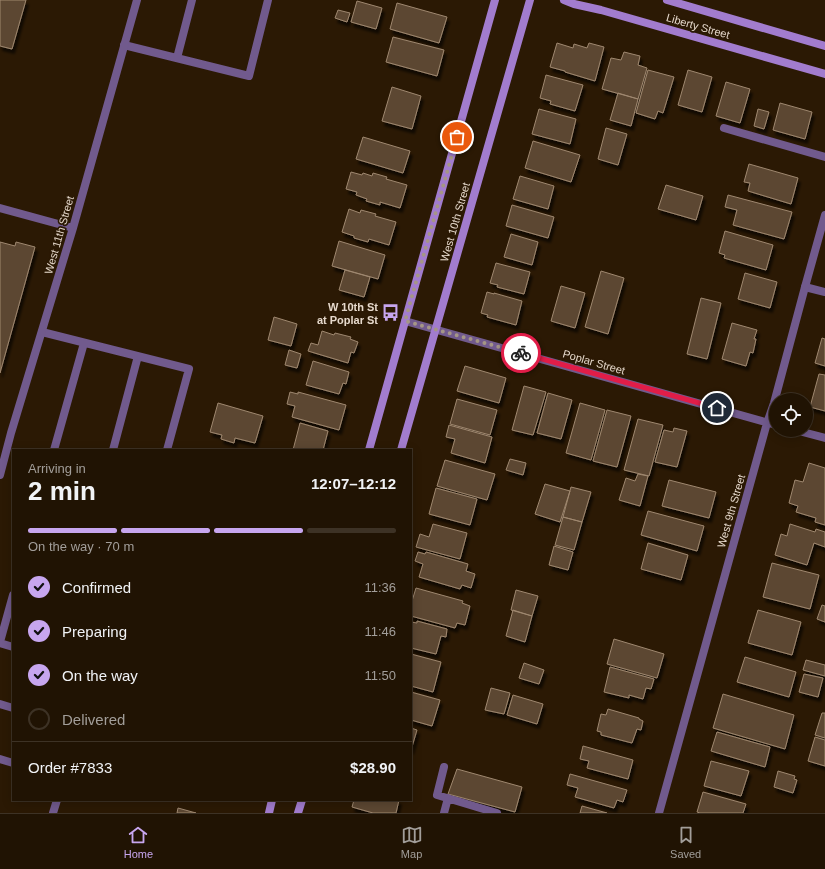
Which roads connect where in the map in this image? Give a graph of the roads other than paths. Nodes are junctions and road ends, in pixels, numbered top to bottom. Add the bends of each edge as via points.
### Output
1 (137, 0) edge
2 (192, 0) edge
3 (268, 0) edge
4 (495, 0) edge
5 (530, 0) edge
6 (564, 0) edge
7 (667, 0) edge
8 (124, 45) junction
9 (825, 46) edge
10 (177, 58) junction
11 (825, 74) edge
12 (724, 128) dead end
13 (825, 157) edge
14 (0, 208) edge
15 (825, 215) edge
16 (73, 228) junction
17 (823, 230) edge
18 (805, 287) junction
19 (825, 292) edge
20 (405, 321) junction
21 (436, 329) junction
22 (42, 332) junction
23 (84, 342) junction
24 (138, 356) junction
25 (767, 423) junction
26 (813, 435) edge
27 (825, 438) edge
28 (54, 449) edge
29 (113, 449) edge
30 (167, 449) edge
31 (369, 449) edge
32 (401, 449) edge
33 (0, 475) edge
34 (12, 599) edge
35 (0, 642) edge
36 (12, 647) edge
37 (0, 704) edge
38 (12, 708) edge
39 (0, 759) edge
40 (12, 763) edge
41 (444, 767) dead end
42 (448, 798) junction
43 (57, 801) edge
44 (272, 801) edge
45 (302, 801) edge
46 (53, 813) edge
47 (268, 813) edge
48 (298, 813) edge
49 (444, 813) edge
50 (498, 813) edge
51 (658, 813) edge

1 - 8 street, West 11th Street
2 - 10 street
3 - 10 street via 249,76
4 - 20 street, West 10th Street
5 - 21 street, West 10th Street
6 - 11 street, Liberty Street
7 - 9 street, Liberty Street
8 - 10 street
8 - 16 street, West 11th Street
12 - 13 street
14 - 16 street
15 - 17 street, West 9th Street
16 - 22 street, West 11th Street
17 - 18 street, West 9th Street
18 - 19 street
18 - 25 street, West 9th Street
20 - 21 street, Poplar Street
20 - 31 street, West 10th Street
21 - 25 street, Poplar Street
21 - 32 street, West 10th Street
22 - 23 street
22 - 33 street, West 11th Street
23 - 24 street
23 - 28 street
24 - 29 street
24 - 30 street via 189,369
25 - 51 street, West 9th Street
26 - 27 street
34 - 35 street
35 - 36 street
37 - 38 street
39 - 40 street
41 - 42 street via 437,795
42 - 49 street
42 - 50 street
43 - 46 street
44 - 47 street
45 - 48 street

